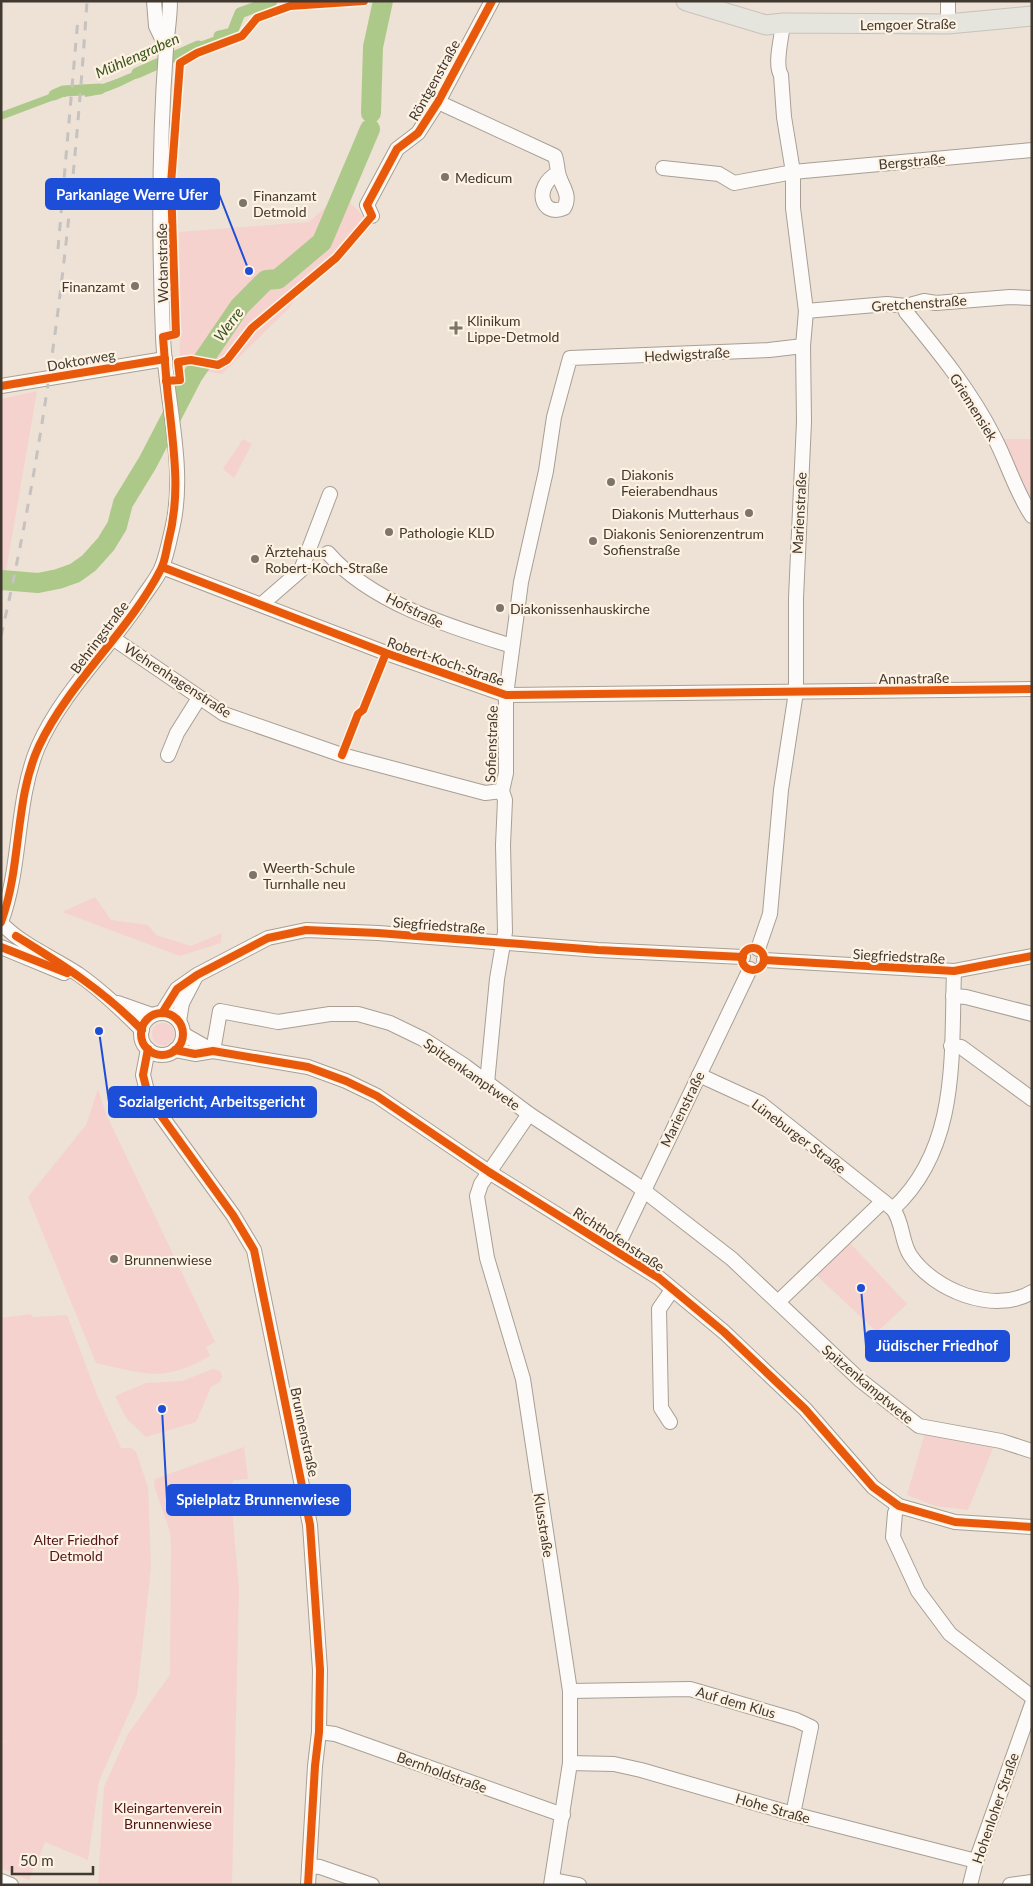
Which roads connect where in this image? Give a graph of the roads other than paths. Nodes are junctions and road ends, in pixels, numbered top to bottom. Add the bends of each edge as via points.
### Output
1 (154, 1) edge
2 (170, 1) edge
3 (492, 1) edge
4 (686, 1) edge
5 (715, 1) edge
6 (948, 1) edge
7 (1032, 16) edge
8 (783, 23) junction
9 (948, 24) junction
10 (166, 56) junction
11 (438, 102) junction
12 (1032, 150) edge
13 (663, 168) dead end
14 (793, 172) junction
15 (558, 173) dead end
16 (372, 216) dead end
17 (1032, 298) edge
18 (906, 306) junction
19 (806, 310) junction
20 (803, 346) junction
21 (570, 358) joint
22 (164, 359) junction
23 (1, 386) edge
24 (330, 494) dead end
25 (1032, 516) edge
26 (328, 553) dead end
27 (162, 567) junction
28 (262, 604) junction
29 (114, 639) junction
30 (512, 646) junction
31 (1032, 688) edge
32 (796, 692) junction
33 (506, 696) junction
34 (200, 698) junction
35 (168, 755) dead end
36 (502, 791) junction
37 (1, 922) edge
38 (502, 942) junction
39 (1, 947) edge
40 (761, 954) junction
41 (1032, 956) edge
42 (746, 963) junction
43 (954, 971) junction
44 (77, 974) junction
45 (197, 975) junction
46 (953, 996) junction
47 (112, 1000) junction
48 (157, 1014) junction
49 (1032, 1014) edge
50 (181, 1028) junction
51 (142, 1030) junction
52 (951, 1046) junction
53 (148, 1049) junction
54 (213, 1051) junction
55 (169, 1052) junction
56 (699, 1075) junction
57 (487, 1083) junction
58 (147, 1091) junction
59 (1032, 1099) edge
60 (529, 1114) junction
61 (489, 1172) junction
62 (642, 1192) junction
63 (888, 1205) junction
64 (616, 1250) junction
65 (672, 1290) junction
66 (1032, 1292) edge
67 (778, 1302) junction
68 (670, 1422) dead end
69 (1032, 1451) edge
70 (899, 1506) junction
71 (1032, 1527) edge
72 (570, 1691) junction
73 (1032, 1697) edge
74 (1032, 1704) edge
75 (320, 1732) junction
76 (570, 1762) junction
77 (793, 1814) junction
78 (563, 1815) junction
79 (976, 1862) junction
80 (309, 1866) junction
81 (1, 1881) edge
82 (552, 1882) edge
83 (1032, 1882) edge
84 (11, 1885) edge
85 (308, 1885) edge
86 (372, 1885) edge
87 (578, 1885) edge
88 (970, 1885) edge
89 (1010, 1885) edge

1 - 10 street, Wotanstraße via 156,26
2 - 10 street, Wotanstraße
3 - 11 street, Röntgenstraße
4 - 8 main road, Lemgoer Straße via 766,25
5 - 8 main road, Lemgoer Straße via 763,13
6 - 9 street
7 - 9 main road, Lemgoer Straße
8 - 9 main road, Lemgoer Straße
8 - 14 street, Marienstraße via 777,59
10 - 22 street, Wotanstraße via 162,203
11 - 15 street, Röntgenstraße via 544,149 555,156
11 - 16 street, Röntgenstraße via 418,133 397,149 367,205
12 - 14 street, Bergstraße
13 - 14 street via 719,174 734,183
14 - 19 street, Marienstraße via 793,208
17 - 18 street, Gretchenstraße via 924,301
18 - 19 street, Gretchenstraße via 887,304
18 - 25 street, Griemensiek via 906,312 975,403
19 - 20 street, Marienstraße
20 - 21 street, Hedwigstraße
20 - 32 street, Marienstraße via 804,422 796,598
21 - 30 street, Sofienstraße via 554,417
22 - 23 street, Doktorweg
22 - 27 street, Behringstraße via 177,502
24 - 28 street via 300,570
26 - 30 street, Hofstraße via 338,565 371,588 409,608 450,627
27 - 28 street, Robert-Koch-Straße via 238,598
27 - 29 street, Behringstraße
28 - 33 street, Robert-Koch-Straße via 386,654
29 - 34 street, Wehrenhagenstraße
29 - 37 street, Behringstraße via 69,696 38,747 28,781 13,879
30 - 33 street, Sofienstraße
31 - 32 street, Annastraße
32 - 33 street, Robert-Koch-Straße
32 - 40 street, Marienstraße via 781,790 770,914
33 - 36 street, Sofienstraße via 506,774
34 - 35 street via 177,733
34 - 36 street, Wehrenhagenstraße via 224,714 333,752 485,792
36 - 38 street, Sofienstraße via 505,800 505,932
37 - 44 street via 16,936
38 - 42 street, Siegfriedstraße
38 - 45 street, Siegfriedstraße via 296,930 268,938
38 - 57 street, Sofienstraße
39 - 44 street via 63,972
40 - 42 street via 759,968
40 - 42 street via 748,949
40 - 43 street, Siegfriedstraße
41 - 43 street, Siegfriedstraße
42 - 56 street, Marienstraße
43 - 46 street
44 - 47 street
45 - 48 street, Siegfriedstraße via 177,989
45 - 50 street via 182,1004
46 - 49 street
46 - 52 street
47 - 48 street
47 - 51 street
48 - 50 street via 174,1017
48 - 51 street via 146,1021
50 - 54 street, Richthofenstraße
50 - 55 street via 179,1046
51 - 53 street
52 - 59 street via 961,1047
52 - 63 street via 949,1101 933,1154 914,1183
53 - 55 street
53 - 58 street, Brunnenstraße via 144,1067
54 - 55 street, Richthofenstraße via 195,1054
54 - 57 street, Spitzenkamptwete via 220,1011 278,1022 330,1014 358,1014 390,1023 423,1039
54 - 61 street, Richthofenstraße via 308,1067 346,1081 377,1096
55 - 58 street via 153,1068
56 - 62 street, Marienstraße
56 - 63 street, Lüneburger Straße via 760,1103
57 - 60 street, Spitzenkamptwete
58 - 75 street, Brunnenstraße via 152,1103 233,1215 254,1250 310,1525 320,1651
60 - 61 street, Spitzenkamptwete
60 - 62 street, Spitzenkamptwete
61 - 64 street, Richthofenstraße
61 - 72 street, Klusstraße via 477,1196 487,1258 523,1379
62 - 64 street, Marienstraße
62 - 67 street, Spitzenkamptwete via 732,1259
63 - 66 street via 897,1214 910,1255 920,1267 950,1288 971,1297 998,1302 1012,1301
63 - 67 street
64 - 65 street, Richthofenstraße
65 - 68 street via 659,1309 661,1408
65 - 70 street, Richthofenstraße via 724,1332 805,1409 873,1487
67 - 69 street, Spitzenkamptwete via 860,1380 919,1426 1001,1441
70 - 71 street, Richthofenstraße via 955,1522
70 - 73 street via 895,1513 893,1537 918,1591 950,1634
72 - 76 street, Klusstraße
72 - 77 street, Auf dem Klus via 690,1689 796,1720 811,1728
74 - 79 street, Hohenloher Straße
75 - 78 street, Bernholdstraße via 335,1734
75 - 80 street, Brunnenstraße
76 - 77 street, Hohe Straße via 614,1764 641,1770
76 - 78 street, Klusstraße
77 - 79 street, Hohe Straße
78 - 82 street, Klusstraße
79 - 88 street, Hohenloher Straße
80 - 85 street, Brunnenstraße
80 - 86 street
81 - 84 street
82 - 87 street
83 - 89 street

